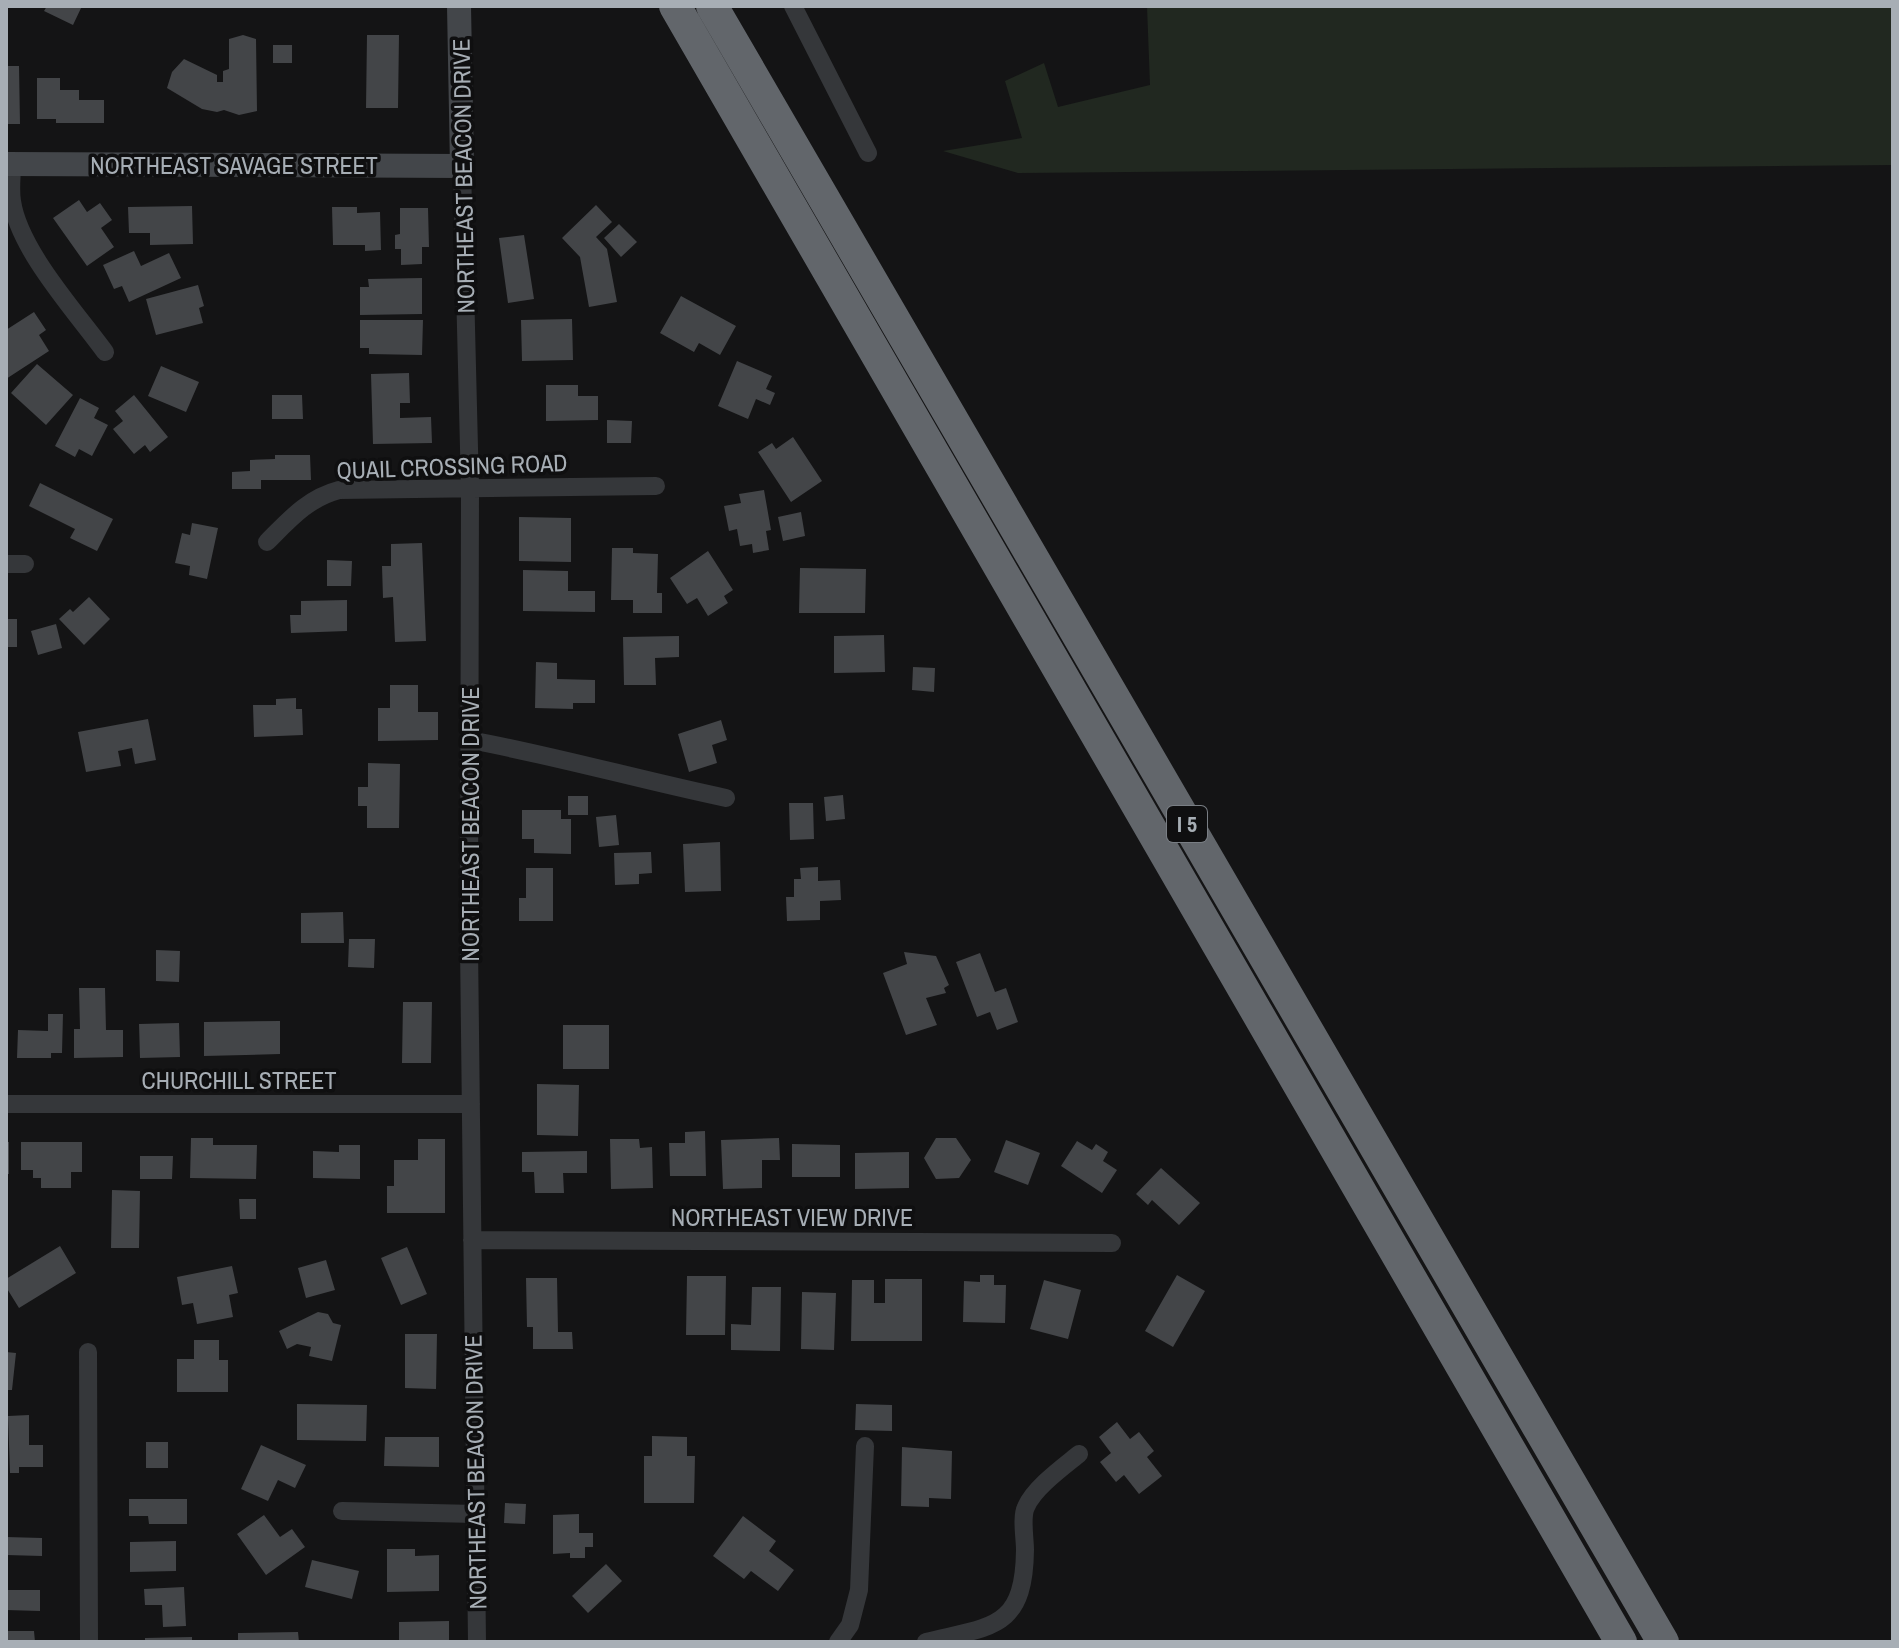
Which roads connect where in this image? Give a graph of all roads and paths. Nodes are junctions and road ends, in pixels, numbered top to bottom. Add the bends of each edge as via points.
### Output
1 (459, 6) edge
2 (675, 6) edge
3 (712, 6) edge
4 (793, 6) edge
5 (868, 153) dead end
6 (9, 164) edge
7 (462, 166) junction
8 (105, 352) dead end
9 (656, 486) dead end
10 (470, 488) junction
11 (267, 542) dead end
12 (6, 564) edge
13 (25, 564) dead end
14 (470, 740) junction
15 (726, 798) dead end
16 (6, 1104) edge
17 (471, 1104) junction
18 (472, 1240) junction
19 (1112, 1243) dead end
20 (88, 1352) dead end
21 (865, 1446) dead end
22 (1079, 1454) dead end
23 (342, 1511) dead end
24 (476, 1514) junction
25 (89, 1642) edge
26 (477, 1642) edge
27 (838, 1642) edge
28 (926, 1642) edge
29 (1621, 1642) edge
30 (1663, 1642) edge

1 - 7 street, NORTHEAST BEACON DRIVE
2 - 29 highway, I 5
3 - 30 highway, I 5
4 - 5 street
6 - 7 street, NORTHEAST SAVAGE STREET
6 - 8 street via 17,222 28,247
7 - 10 street, NORTHEAST BEACON DRIVE
9 - 10 street, QUAIL CROSSING ROAD
10 - 11 street, QUAIL CROSSING ROAD via 323,494
10 - 14 street, NORTHEAST BEACON DRIVE
12 - 13 street
14 - 15 street
14 - 17 street, NORTHEAST BEACON DRIVE
16 - 17 street, CHURCHILL STREET
17 - 18 street, NORTHEAST BEACON DRIVE
18 - 19 street, NORTHEAST VIEW DRIVE
18 - 24 street, NORTHEAST BEACON DRIVE
20 - 25 street
21 - 27 street via 859,1590 850,1625
22 - 28 street via 1025,1507 1025,1577 1012,1609 994,1626
23 - 24 street
24 - 26 street, NORTHEAST BEACON DRIVE

